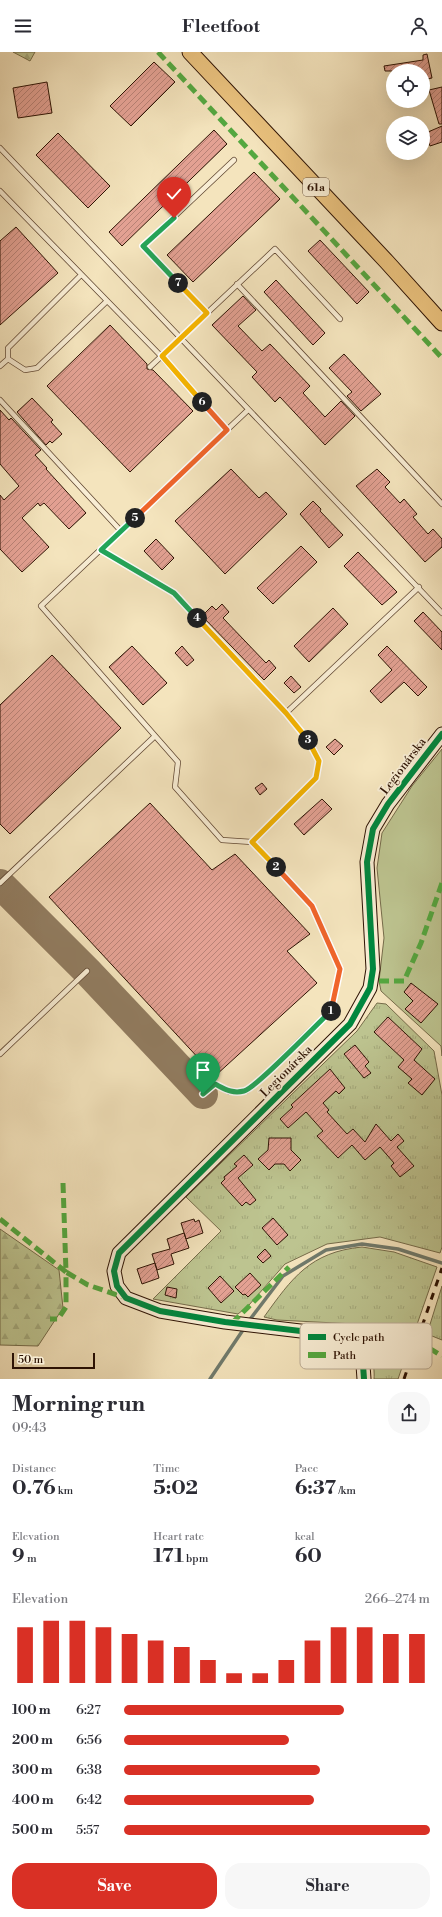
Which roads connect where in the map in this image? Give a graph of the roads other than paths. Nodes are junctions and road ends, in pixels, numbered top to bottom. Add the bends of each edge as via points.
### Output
1 (190, 52) edge
2 (0, 148) edge
3 (234, 160) dead end
4 (0, 191) edge
5 (81, 275) junction
6 (237, 284) junction
7 (107, 301) junction
8 (207, 313) junction
9 (340, 319) dead end
10 (442, 323) edge
11 (180, 338) junction
12 (162, 356) junction
13 (8, 359) junction
14 (0, 366) edge
15 (150, 367) dead end
16 (0, 400) edge
17 (248, 410) junction
18 (227, 430) junction
19 (442, 504) edge
20 (121, 531) junction
21 (101, 550) junction
22 (419, 587) junction
23 (442, 613) edge
24 (286, 713) junction
25 (442, 734) edge
26 (155, 736) junction
27 (252, 842) junction
28 (0, 883) edge
29 (87, 971) dead end
30 (0, 1054) edge
31 (203, 1094) dead end
32 (300, 1331) edge
33 (363, 1369) edge
34 (364, 1379) edge

1 - 10 main road, 61a
2 - 11 lane
3 - 8 lane via 143,246
4 - 5 lane
5 - 7 lane
5 - 13 lane via 8,348
6 - 8 lane
6 - 9 lane via 275,248
6 - 19 lane
7 - 12 lane
7 - 13 lane via 37,368 25,370
8 - 11 lane
11 - 12 lane
11 - 17 lane
12 - 15 lane
12 - 18 lane
13 - 14 lane
16 - 20 lane
17 - 18 lane
17 - 22 lane
18 - 20 lane
20 - 21 lane
21 - 24 lane via 174,593
21 - 26 lane via 41,606
22 - 23 lane
22 - 24 lane
24 - 27 lane via 311,744 319,761 316,778
25 - 32 street, Legionárska via 388,804 373,829 367,862 373,969 370,988 350,1024 118,1253 114,1271 117,1286 126,1298 160,1311
26 - 27 lane via 178,762 175,787 222,840
26 - 28 lane
27 - 31 lane via 312,906 340,969 331,1010 259,1081 246,1091 230,1092 215,1084
29 - 30 lane
33 - 34 street, Legionárska

